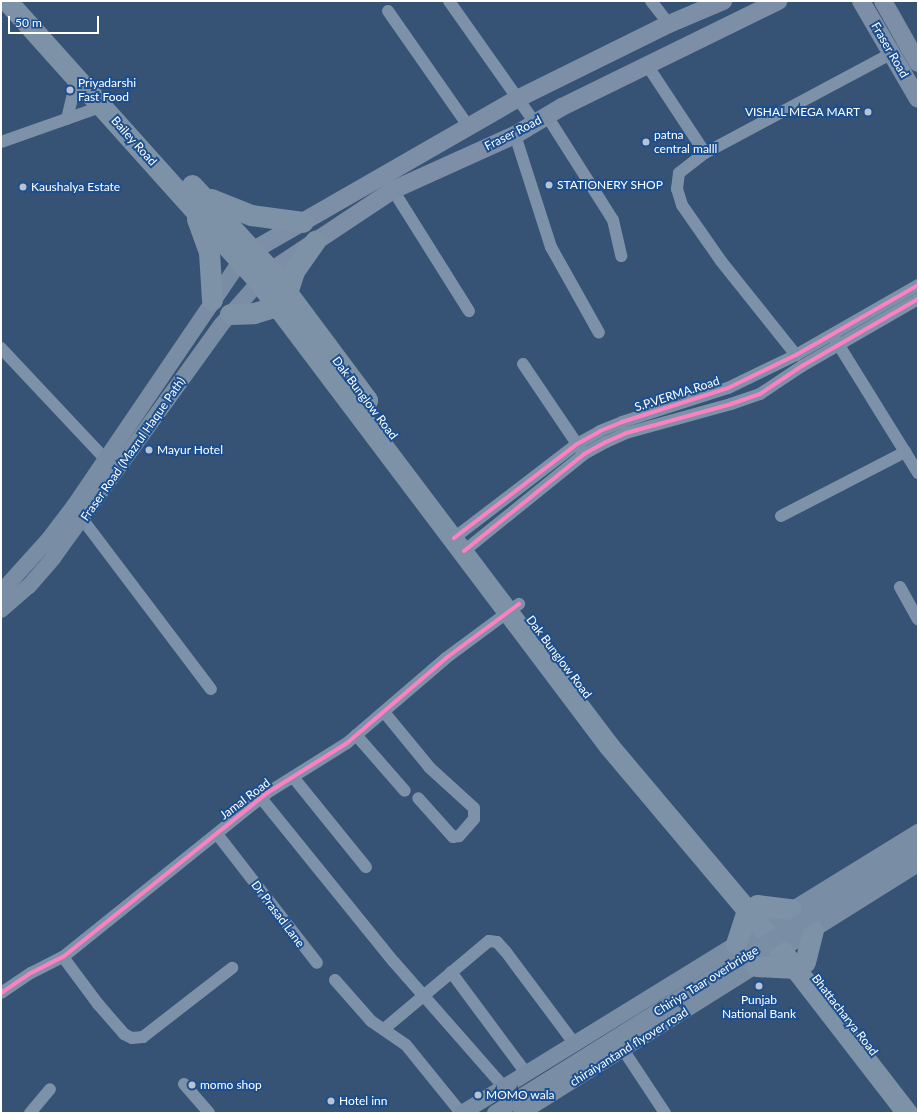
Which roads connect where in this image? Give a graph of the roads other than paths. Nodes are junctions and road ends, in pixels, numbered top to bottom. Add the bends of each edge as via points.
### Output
1 (7, 1) edge
2 (26, 1) edge
3 (449, 1) edge
4 (651, 1) edge
5 (723, 1) edge
6 (778, 1) edge
7 (861, 1) edge
8 (883, 1) edge
9 (388, 11) dead end
10 (669, 24) junction
11 (892, 53) junction
12 (918, 63) edge
13 (647, 65) junction
14 (77, 77) junction
15 (517, 99) junction
16 (918, 100) edge
17 (103, 106) junction
18 (67, 119) junction
19 (541, 119) junction
20 (468, 127) junction
21 (515, 135) junction
22 (1, 142) edge
23 (705, 153) junction
24 (393, 190) junction
25 (195, 198) junction
26 (303, 222) junction
27 (315, 241) junction
28 (247, 255) junction
29 (621, 256) dead end
30 (265, 276) junction
31 (918, 285) edge
32 (282, 299) junction
33 (918, 299) edge
34 (212, 300) junction
35 (468, 311) dead end
36 (230, 314) junction
37 (599, 333) dead end
38 (836, 340) junction
39 (1, 348) edge
40 (796, 355) junction
41 (523, 364) dead end
42 (577, 444) junction
43 (905, 452) junction
44 (584, 454) junction
45 (106, 460) junction
46 (918, 473) edge
47 (781, 516) dead end
48 (82, 520) junction
49 (464, 541) junction
50 (900, 587) dead end
51 (1, 592) edge
52 (514, 608) junction
53 (1, 610) edge
54 (918, 619) edge
55 (211, 689) dead end
56 (384, 712) junction
57 (356, 735) junction
58 (293, 777) junction
59 (405, 791) dead end
60 (261, 798) junction
61 (418, 798) dead end
62 (918, 832) edge
63 (217, 834) junction
64 (918, 849) edge
65 (918, 864) edge
66 (366, 867) dead end
67 (752, 908) junction
68 (791, 909) junction
69 (766, 924) junction
70 (813, 930) junction
71 (736, 944) junction
72 (785, 947) junction
73 (63, 957) junction
74 (317, 964) dead end
75 (800, 965) junction
76 (756, 966) junction
77 (232, 968) dead end
78 (451, 972) junction
79 (335, 980) dead end
80 (1, 993) edge
81 (425, 994) junction
82 (384, 1029) junction
83 (574, 1043) junction
84 (624, 1051) junction
85 (526, 1073) junction
86 (184, 1084) dead end
87 (504, 1087) junction
88 (50, 1089) dead end
89 (918, 1110) edge
90 (30, 1113) edge
91 (209, 1113) edge
92 (461, 1113) edge
93 (495, 1113) edge
94 (521, 1113) edge
95 (664, 1113) edge
96 (907, 1113) edge

1 - 14 highway, Bailey Road
2 - 25 highway, Bailey Road
3 - 15 street
4 - 10 street
5 - 10 main road
6 - 13 main road, Fraser Road
7 - 11 main road, Fraser Road
8 - 12 main road, Fraser Road
9 - 20 street
10 - 15 main road
11 - 16 main road, Fraser Road
11 - 23 street
13 - 19 main road, Fraser Road
13 - 23 street
14 - 17 highway, Bailey Road
14 - 18 street
15 - 19 street
15 - 20 main road
17 - 18 street
17 - 25 highway, Bailey Road
18 - 22 street
19 - 21 main road, Fraser Road
19 - 29 street via 614,220
20 - 26 main road
21 - 24 main road, Fraser Road
21 - 37 street via 551,247
23 - 40 street via 679,173 677,189 682,205 721,261
24 - 27 main road, Fraser Road
24 - 35 street
25 - 26 highway via 251,215
25 - 28 highway, Bailey Road
25 - 34 highway via 209,252
26 - 28 main road
27 - 30 main road, Fraser Road
27 - 32 highway via 294,271
28 - 30 highway, Bailey Road
28 - 34 main road, Fraser Road (Mazrul Haque Path)
30 - 32 highway, Dak Bunglow Road
30 - 36 main road, Fraser Road (Mazrul Haque Path)
31 - 38 street, S.P.VERMA.Road
32 - 36 highway via 254,313
32 - 49 highway, Dak Bunglow Road
33 - 38 street, S.P.VERMA.Road
34 - 45 main road, Fraser Road (Mazrul Haque Path)
36 - 48 main road, Fraser Road (Mazrul Haque Path) via 106,483
38 - 40 street, S.P.VERMA.Road
38 - 43 street
38 - 44 street, S.P.VERMA.Road via 760,394 626,433
39 - 45 street
40 - 42 street, S.P.VERMA.Road via 728,388 622,422
41 - 42 street
42 - 44 street
42 - 49 street, S.P.VERMA.Road
43 - 46 street
43 - 47 street
44 - 49 street, S.P.VERMA.Road
45 - 51 main road, Fraser Road (Mazrul Haque Path) via 48,540
48 - 53 main road, Fraser Road (Mazrul Haque Path) via 29,586
48 - 55 street
49 - 52 highway, Dak Bunglow Road
50 - 54 street
52 - 56 street, Jamal Road via 428,672
52 - 67 highway, Dak Bunglow Road
56 - 57 street, Jamal Road
56 - 61 street via 430,768 474,808 474,819 459,836 453,838
57 - 58 street, Jamal Road
57 - 59 street
58 - 60 street, Jamal Road
58 - 66 street
60 - 63 street, Jamal Road
60 - 81 street via 394,962
62 - 68 main road
63 - 73 street, Jamal Road
63 - 74 street, Dr Prasad Lane
64 - 93 main road, Chiriya Taar overbridge, bridge
65 - 70 main road, chiraiyantand flyover road
67 - 68 highway
67 - 69 highway, Dak Bunglow Road
67 - 71 highway
68 - 69 main road
69 - 71 main road
69 - 72 highway, Bhattacharya Road
70 - 72 main road, chiraiyantand flyover road
70 - 75 highway
71 - 83 main road
72 - 75 highway, Bhattacharya Road
72 - 76 main road, chiraiyantand flyover road
73 - 77 street via 98,1004 124,1034 132,1038 143,1037
73 - 80 street, Jamal Road via 31,973
75 - 76 highway
75 - 89 highway, Bhattacharya Road
75 - 96 highway, Bhattacharya Road
76 - 84 main road, chiraiyantand flyover road
78 - 81 street
78 - 83 street via 483,944 489,941 497,942
78 - 85 street
79 - 82 street via 371,1021
81 - 82 street
81 - 87 street
82 - 92 street via 406,1045
83 - 85 main road
84 - 94 main road, chiraiyantand flyover road
84 - 95 street
85 - 87 main road
86 - 91 street
87 - 92 main road
88 - 90 street

